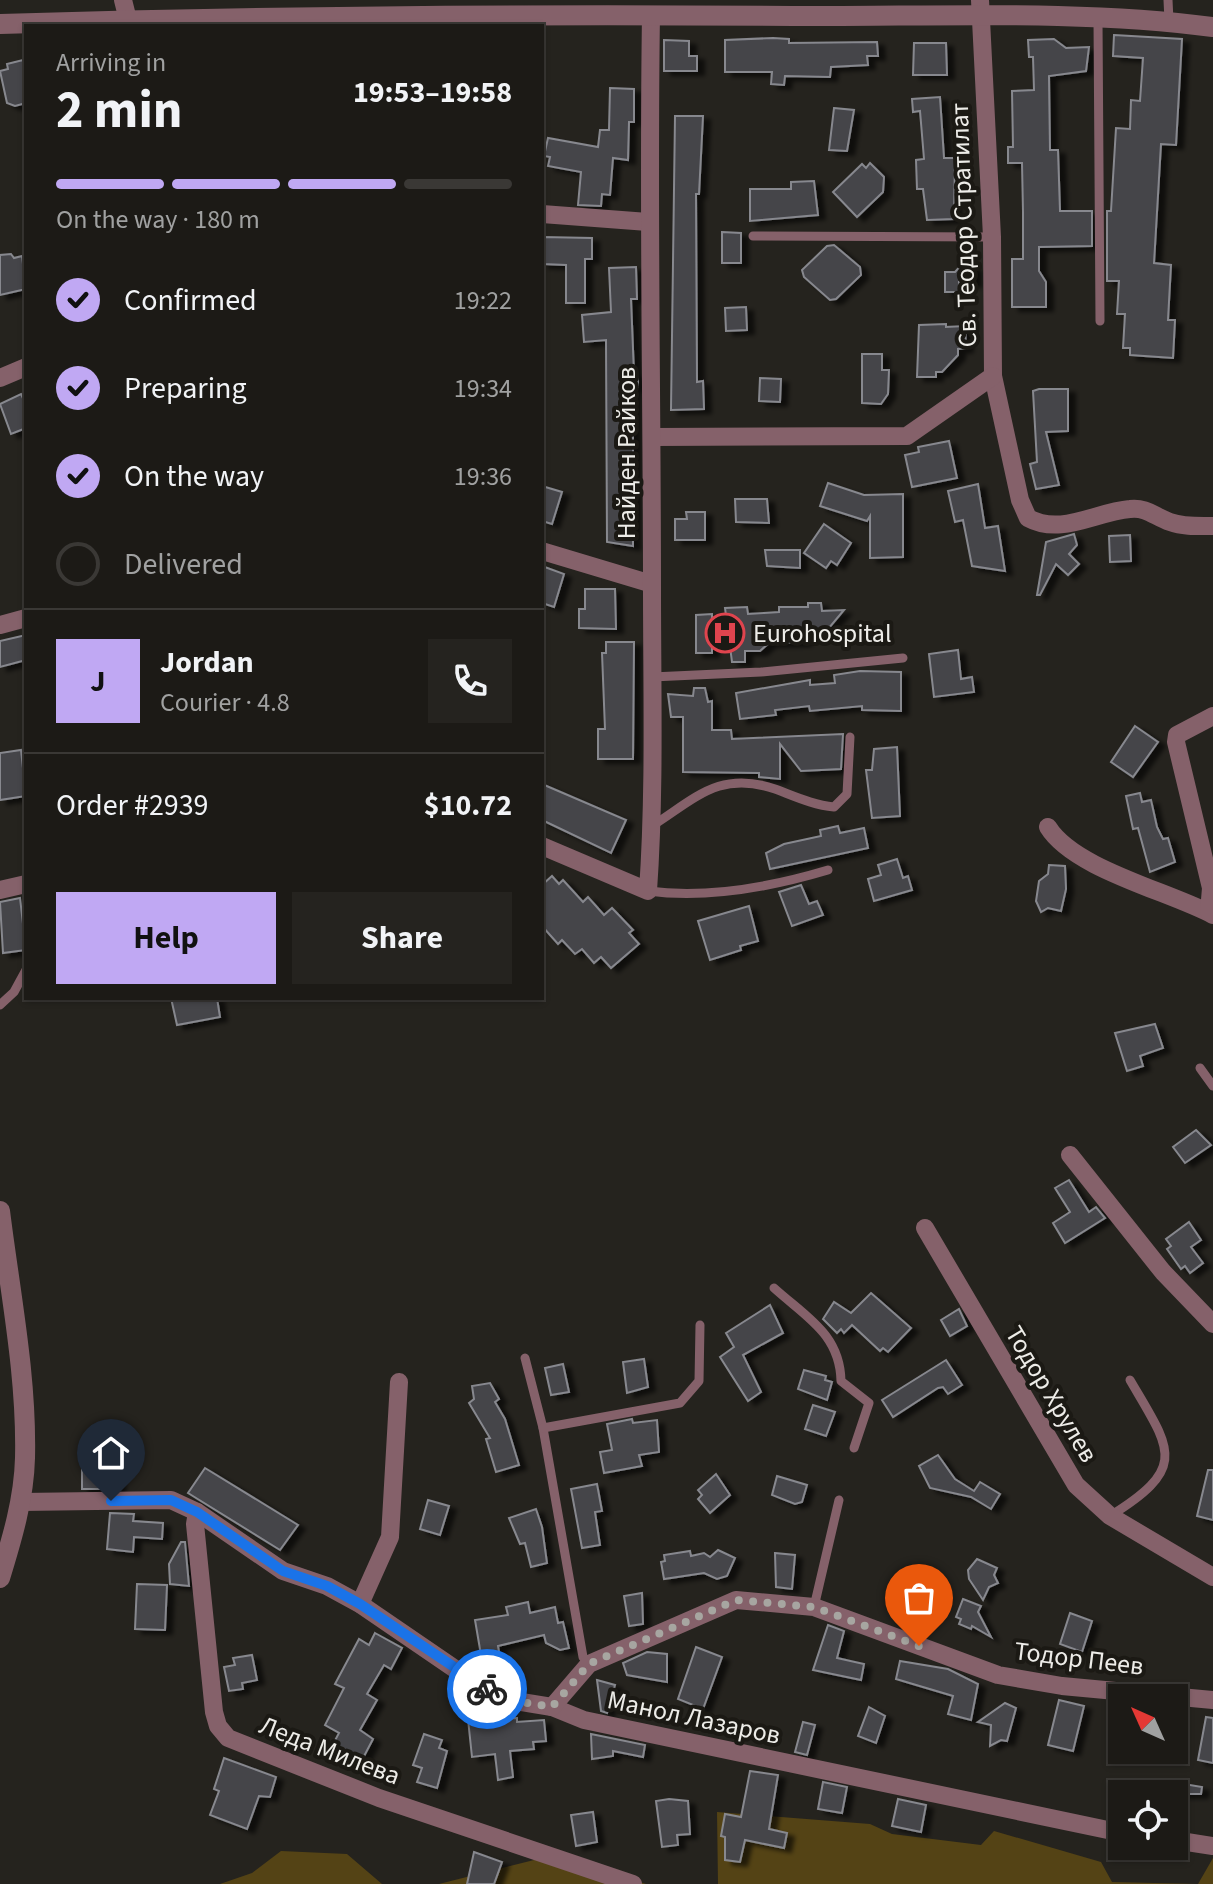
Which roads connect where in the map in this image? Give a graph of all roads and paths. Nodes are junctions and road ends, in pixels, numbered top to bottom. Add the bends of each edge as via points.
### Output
1 (1168, 0) edge
2 (981, 8) edge
3 (125, 10) edge
4 (417, 14) edge
5 (651, 15) junction
6 (1098, 20) junction
7 (1169, 21) junction
8 (0, 24) edge
9 (1213, 27) edge
10 (544, 214) edge
11 (648, 222) junction
12 (753, 236) dead end
13 (992, 237) junction
14 (1100, 321) dead end
15 (24, 368) edge
16 (993, 376) junction
17 (0, 378) edge
18 (653, 437) junction
19 (1213, 526) edge
20 (544, 552) edge
21 (652, 584) junction
22 (24, 619) edge
23 (0, 625) edge
24 (903, 658) dead end
25 (652, 677) junction
26 (1213, 716) edge
27 (850, 737) dead end
28 (652, 826) junction
29 (1048, 827) dead end
30 (544, 847) edge
31 (828, 870) dead end
32 (24, 884) edge
33 (0, 890) edge
34 (648, 891) junction
35 (1211, 914) edge
36 (24, 974) edge
37 (0, 1005) edge
38 (1200, 1068) dead end
39 (1213, 1086) edge
40 (1070, 1155) dead end
41 (0, 1211) edge
42 (925, 1228) dead end
43 (774, 1288) dead end
44 (1213, 1324) edge
45 (700, 1325) dead end
46 (525, 1358) dead end
47 (1130, 1380) dead end
48 (399, 1382) dead end
49 (543, 1428) junction
50 (854, 1448) dead end
51 (839, 1500) dead end
52 (21, 1502) junction
53 (197, 1512) junction
54 (1110, 1516) junction
55 (1213, 1577) edge
56 (0, 1578) edge
57 (360, 1604) junction
58 (814, 1607) junction
59 (589, 1664) junction
60 (1213, 1700) edge
61 (552, 1707) junction
62 (1108, 1830) edge
63 (1188, 1842) edge
64 (1213, 1846) edge
65 (633, 1884) edge

1 - 7 lane
2 - 5 street
2 - 6 street
2 - 13 street, Св. Теодор Стратилат
3 - 4 street
3 - 8 street
4 - 5 street
5 - 11 street, Найден Райков
6 - 7 street
6 - 14 lane
7 - 9 street
10 - 11 street
11 - 18 street, Найден Райков
12 - 13 lane
13 - 16 street, Св. Теодор Стратилат
15 - 17 street
16 - 18 street, Св. Теодор Стратилат via 907,436
16 - 19 street via 1028,518 1054,526 1131,509 1151,511 1185,526
18 - 21 street, Найден Райков
20 - 21 street
21 - 25 street, Найден Райков
22 - 23 street
24 - 25 lane
25 - 28 street, Найден Райков
26 - 35 street via 1184,729 1176,742 1211,888
27 - 28 lane via 847,794 834,807 751,781 735,781 712,787
28 - 34 street, Найден Райков
29 - 35 street via 1081,858
30 - 34 street
31 - 34 lane via 747,889 681,895
32 - 33 street
36 - 37 lane
38 - 39 lane
40 - 44 street via 1163,1272
41 - 52 street via 21,1382
42 - 54 street, Тодор Хрулев via 1055,1454 1076,1485
43 - 50 lane via 832,1341 841,1381 869,1403
45 - 49 lane via 699,1381 680,1403
46 - 49 lane
47 - 54 lane via 1158,1429 1165,1470 1155,1485
48 - 57 street via 390,1537
49 - 59 lane via 583,1657
51 - 58 lane
52 - 53 street, Манол Лазаров via 171,1500
52 - 56 street
53 - 57 street, Манол Лазаров via 283,1571
53 - 65 street, Леда Милева via 214,1712 228,1738 379,1798
54 - 55 street, Тодор Хрулев
57 - 61 street, Манол Лазаров via 477,1684 509,1700
58 - 59 street, Тодор Пеев via 736,1600
58 - 60 street, Тодор Пеев via 998,1675
59 - 61 street, Тодор Пеев
61 - 62 street, Манол Лазаров via 584,1720
63 - 64 street

